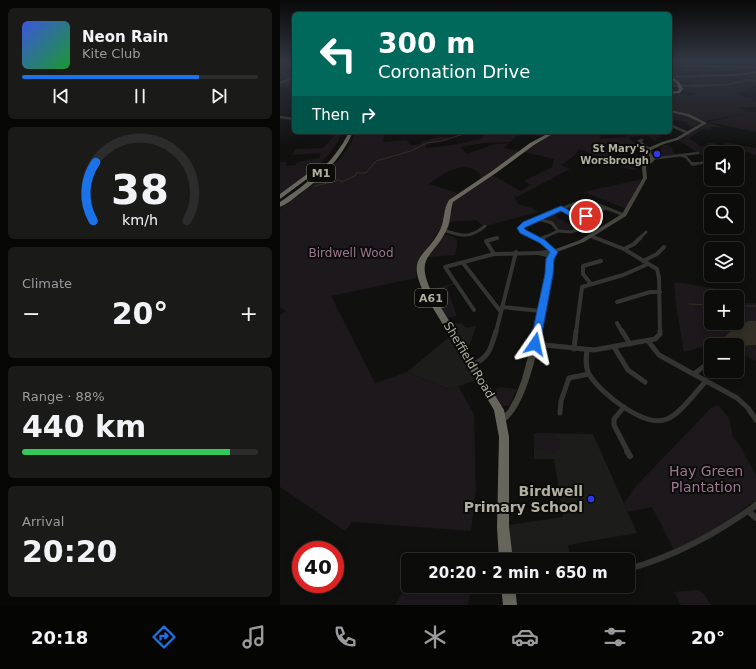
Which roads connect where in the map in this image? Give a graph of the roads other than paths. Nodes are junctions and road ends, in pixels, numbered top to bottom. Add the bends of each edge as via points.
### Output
1 (672, 112) edge
2 (280, 117) edge
3 (292, 119) edge
4 (672, 126) edge
5 (688, 133) junction
6 (344, 134) edge
7 (350, 134) edge
8 (550, 134) edge
9 (642, 140) dead end
10 (647, 146) junction
11 (698, 153) dead end
12 (680, 155) junction
13 (653, 158) junction
14 (635, 161) dead end
15 (704, 163) edge
16 (280, 198) edge
17 (280, 205) edge
18 (561, 208) junction
19 (604, 209) junction
20 (624, 215) junction
21 (538, 218) junction
22 (485, 226) dead end
23 (443, 230) junction
24 (558, 230) junction
25 (646, 232) dead end
26 (593, 234) junction
27 (497, 238) dead end
28 (539, 240) junction
29 (664, 247) dead end
30 (624, 249) junction
31 (516, 252) junction
32 (552, 253) junction
33 (494, 254) junction
34 (601, 261) dead end
35 (643, 261) junction
36 (463, 263) junction
37 (648, 264) junction
38 (591, 284) junction
39 (660, 292) junction
40 (504, 301) junction
41 (493, 302) junction
42 (617, 302) dead end
43 (474, 310) dead end
44 (502, 310) junction
45 (542, 311) junction
46 (617, 322) dead end
47 (648, 341) junction
48 (535, 344) junction
49 (630, 344) junction
50 (614, 347) junction
51 (574, 349) junction
52 (587, 350) junction
53 (471, 365) junction
54 (704, 367) edge
55 (589, 374) junction
56 (694, 374) junction
57 (706, 381) junction
58 (645, 382) dead end
59 (624, 407) junction
60 (560, 413) dead end
61 (501, 420) junction
62 (756, 420) edge
63 (630, 456) dead end
64 (756, 505) edge
65 (748, 511) junction
66 (756, 518) edge
67 (505, 553) edge
68 (635, 567) edge
69 (509, 593) edge
70 (510, 605) edge

1 - 5 street via 705,123
2 - 3 street
4 - 5 street
5 - 10 street via 678,139
6 - 16 highway, M1 via 326,161
7 - 17 highway, M1 via 342,149 326,168
8 - 23 highway, Sheffield Road / A61 via 454,199 449,204
9 - 10 street via 639,141
10 - 13 street
11 - 12 street
12 - 13 street
12 - 15 street via 692,164
13 - 14 street
13 - 20 street via 644,167 644,178
18 - 19 street via 584,201
18 - 19 street via 578,218
18 - 21 street
19 - 20 street
20 - 26 street
21 - 24 street via 552,223
21 - 28 street via 520,228
22 - 23 street via 477,233 462,236
23 - 53 highway, Sheffield Road / A61 via 423,259 419,275
24 - 26 street via 571,232 577,228
24 - 28 street
25 - 30 street via 634,244
26 - 30 street
26 - 32 street
27 - 33 street via 486,241
28 - 32 street via 547,245
29 - 35 street
30 - 35 street
31 - 32 street
31 - 33 street
31 - 40 street
32 - 45 street
33 - 36 street
34 - 38 street via 583,266 583,276
35 - 37 street
36 - 41 street
36 - 43 street via 445,268
37 - 38 street
37 - 39 street via 659,273
38 - 51 street via 581,289
39 - 42 street via 650,292
39 - 47 street via 660,334
40 - 41 street
40 - 44 street
41 - 44 street
44 - 45 street
44 - 53 street via 484,360
45 - 48 street
46 - 49 street
47 - 49 street
47 - 56 street via 659,355
48 - 51 street
48 - 61 street via 522,388 511,413
49 - 50 street
50 - 52 street
50 - 58 street via 628,370
51 - 52 street
52 - 55 street via 586,366
53 - 61 highway, Sheffield Road / A61 via 499,410
54 - 56 street
55 - 59 street via 602,390
55 - 60 street via 569,378 561,401
56 - 57 street
57 - 59 street via 664,420 645,418
57 - 62 street via 738,398
59 - 63 street via 614,419 614,425
61 - 67 highway, Sheffield Road / A61 via 504,437 503,527
64 - 65 street
65 - 66 street
65 - 68 street via 702,541 661,559
69 - 70 highway

